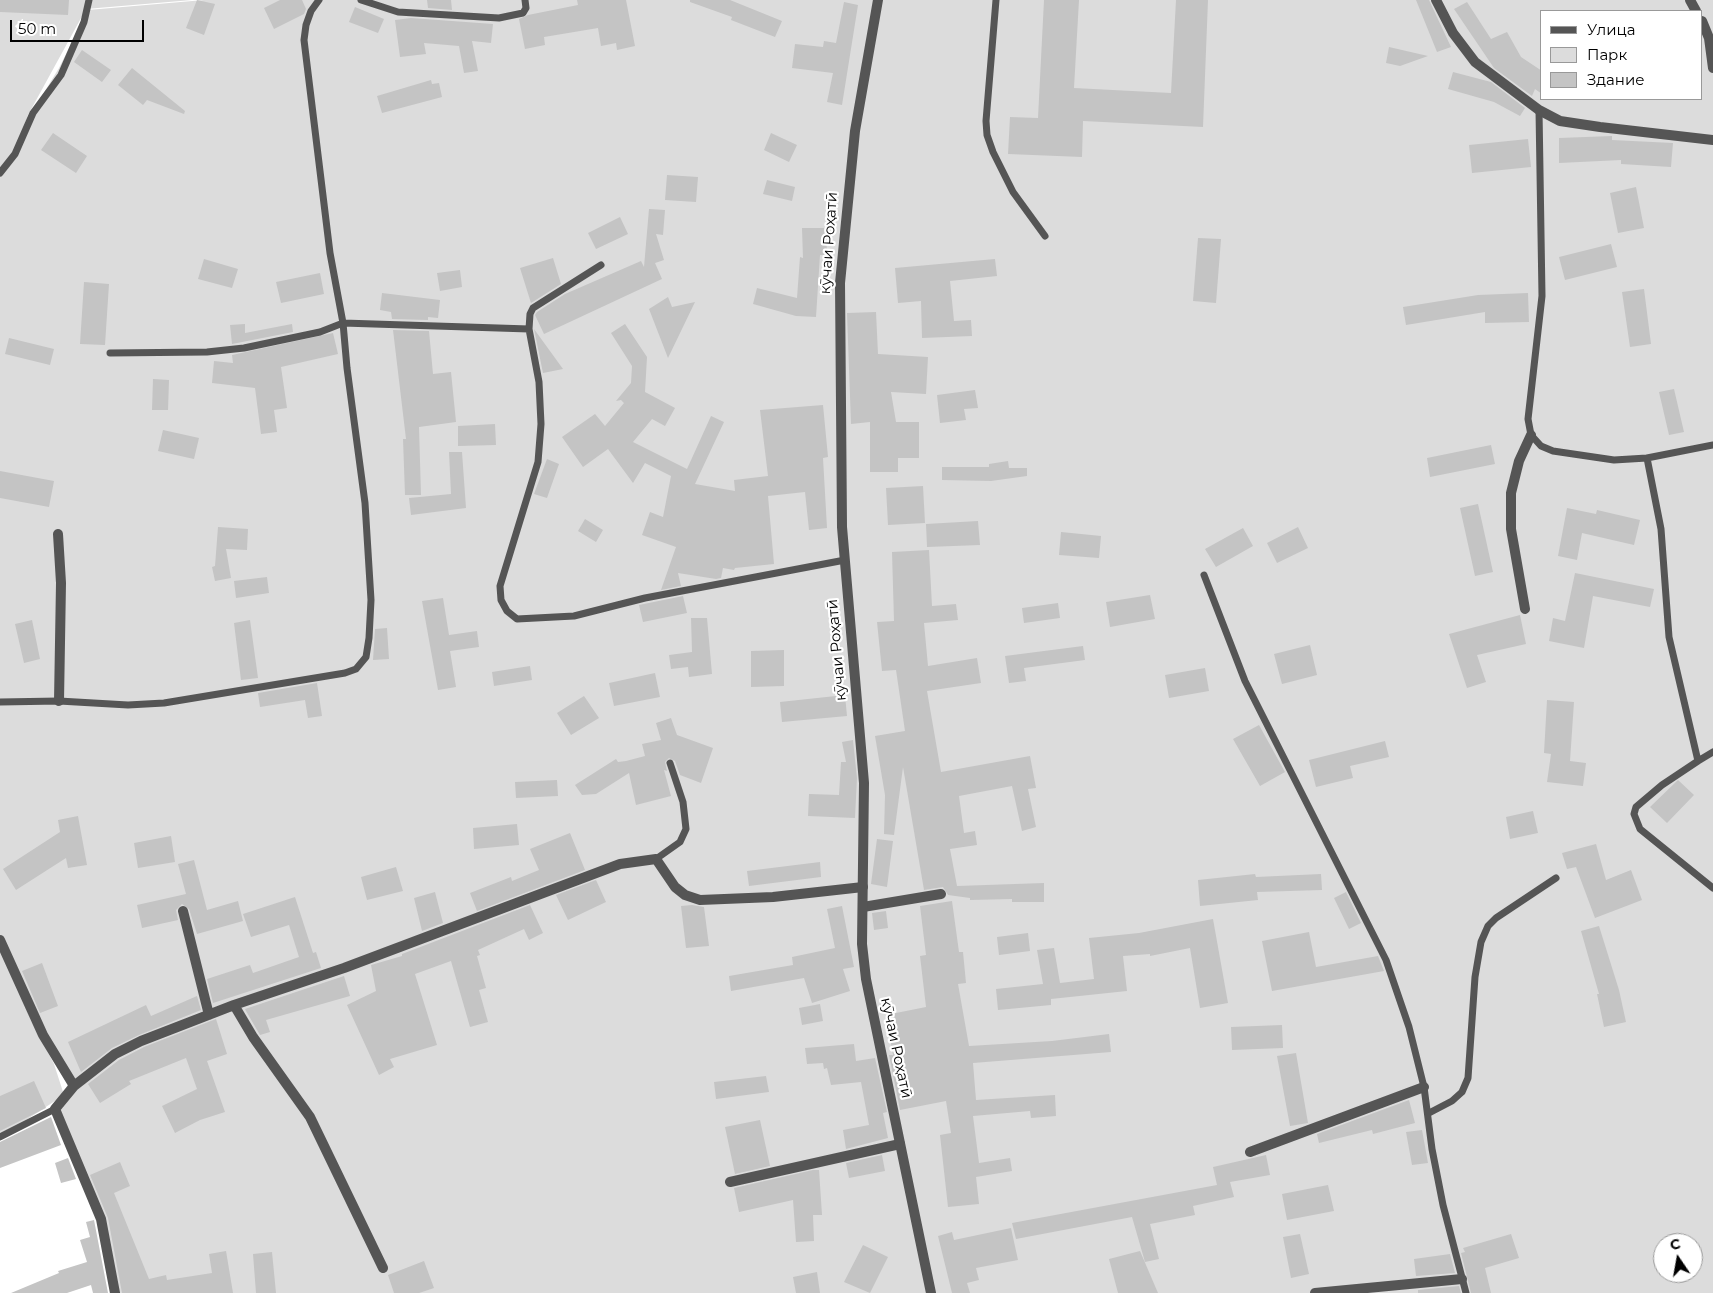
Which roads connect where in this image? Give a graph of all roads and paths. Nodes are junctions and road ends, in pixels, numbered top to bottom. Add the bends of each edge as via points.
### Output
1 (89, 0) edge
2 (319, 0) edge
3 (361, 0) edge
4 (525, 0) edge
5 (878, 0) edge
6 (996, 0) edge
7 (1436, 0) edge
8 (1703, 23) edge
9 (1713, 68) edge
10 (1539, 110) junction
11 (1713, 140) edge
12 (0, 173) edge
13 (1045, 236) dead end
14 (601, 265) dead end
15 (343, 323) junction
16 (529, 329) junction
17 (110, 353) dead end
18 (1531, 435) junction
19 (1713, 445) edge
20 (1647, 458) junction
21 (58, 534) dead end
22 (845, 560) junction
23 (1204, 575) dead end
24 (1525, 609) dead end
25 (59, 701) junction
26 (0, 702) edge
27 (1713, 752) edge
28 (1698, 762) junction
29 (670, 763) dead end
30 (656, 859) junction
31 (1556, 878) dead end
32 (863, 887) junction
33 (1713, 888) edge
34 (941, 894) dead end
35 (863, 907) junction
36 (183, 911) dead end
37 (0, 940) edge
38 (234, 1005) junction
39 (209, 1015) junction
40 (74, 1086) junction
41 (1424, 1087) junction
42 (55, 1109) junction
43 (1429, 1113) junction
44 (0, 1137) edge
45 (900, 1144) junction
46 (1250, 1152) dead end
47 (730, 1182) dead end
48 (383, 1268) dead end
49 (1462, 1279) junction
50 (115, 1293) edge
51 (931, 1293) edge
52 (1315, 1293) edge
53 (1466, 1293) edge

1 - 12 lane via 84,22 61,75 33,113 13,157
2 - 15 lane via 306,25 304,40 330,253
3 - 4 lane via 398,12 473,18 520,14 525,10
5 - 22 street, кӯчаи Роҳатӣ via 854,131 840,283 840,433
6 - 13 lane via 987,135 992,152 1013,192
7 - 10 street via 1453,33 1475,62
8 - 9 street via 1709,38
10 - 11 street via 1560,120 1600,127
10 - 18 lane via 1542,296 1528,420
14 - 16 lane via 533,308
15 - 16 lane
15 - 17 lane via 320,332 244,348 207,352
15 - 25 lane via 366,503 372,600 369,638 362,665 345,673 164,703 128,705
16 - 22 lane via 539,382 541,424 538,462 500,586 501,600 517,619 574,616 644,598
18 - 20 lane via 1541,446 1553,451 1614,460
18 - 24 street via 1519,461 1511,493 1512,536
19 - 20 lane
20 - 28 lane via 1662,529 1669,636
21 - 25 street via 61,583
22 - 32 street, кӯчаи Роҳатӣ via 864,783
23 - 41 lane via 1245,681 1386,960 1409,1027
25 - 26 lane
27 - 28 lane
28 - 33 lane via 1662,785 1636,807 1634,814 1640,829
29 - 30 lane via 686,829 680,842
30 - 32 street via 675,887 700,900 773,897
30 - 38 street via 620,864 344,968
31 - 43 lane via 1488,926 1481,942 1475,976 1468,1078 1462,1092 1452,1101
32 - 35 street, кӯчаи Роҳатӣ
34 - 35 street
35 - 45 street, кӯчаи Роҳатӣ via 862,944 866,979
36 - 39 street
37 - 40 street via 43,1035
38 - 39 street
38 - 48 street via 310,1117
39 - 40 street via 115,1054
40 - 42 street
41 - 43 lane
41 - 46 street
42 - 44 lane
42 - 50 street via 99,1211
43 - 49 lane via 1432,1149
45 - 47 street
45 - 51 street, кӯчаи Роҳатӣ
49 - 52 street
49 - 53 lane

